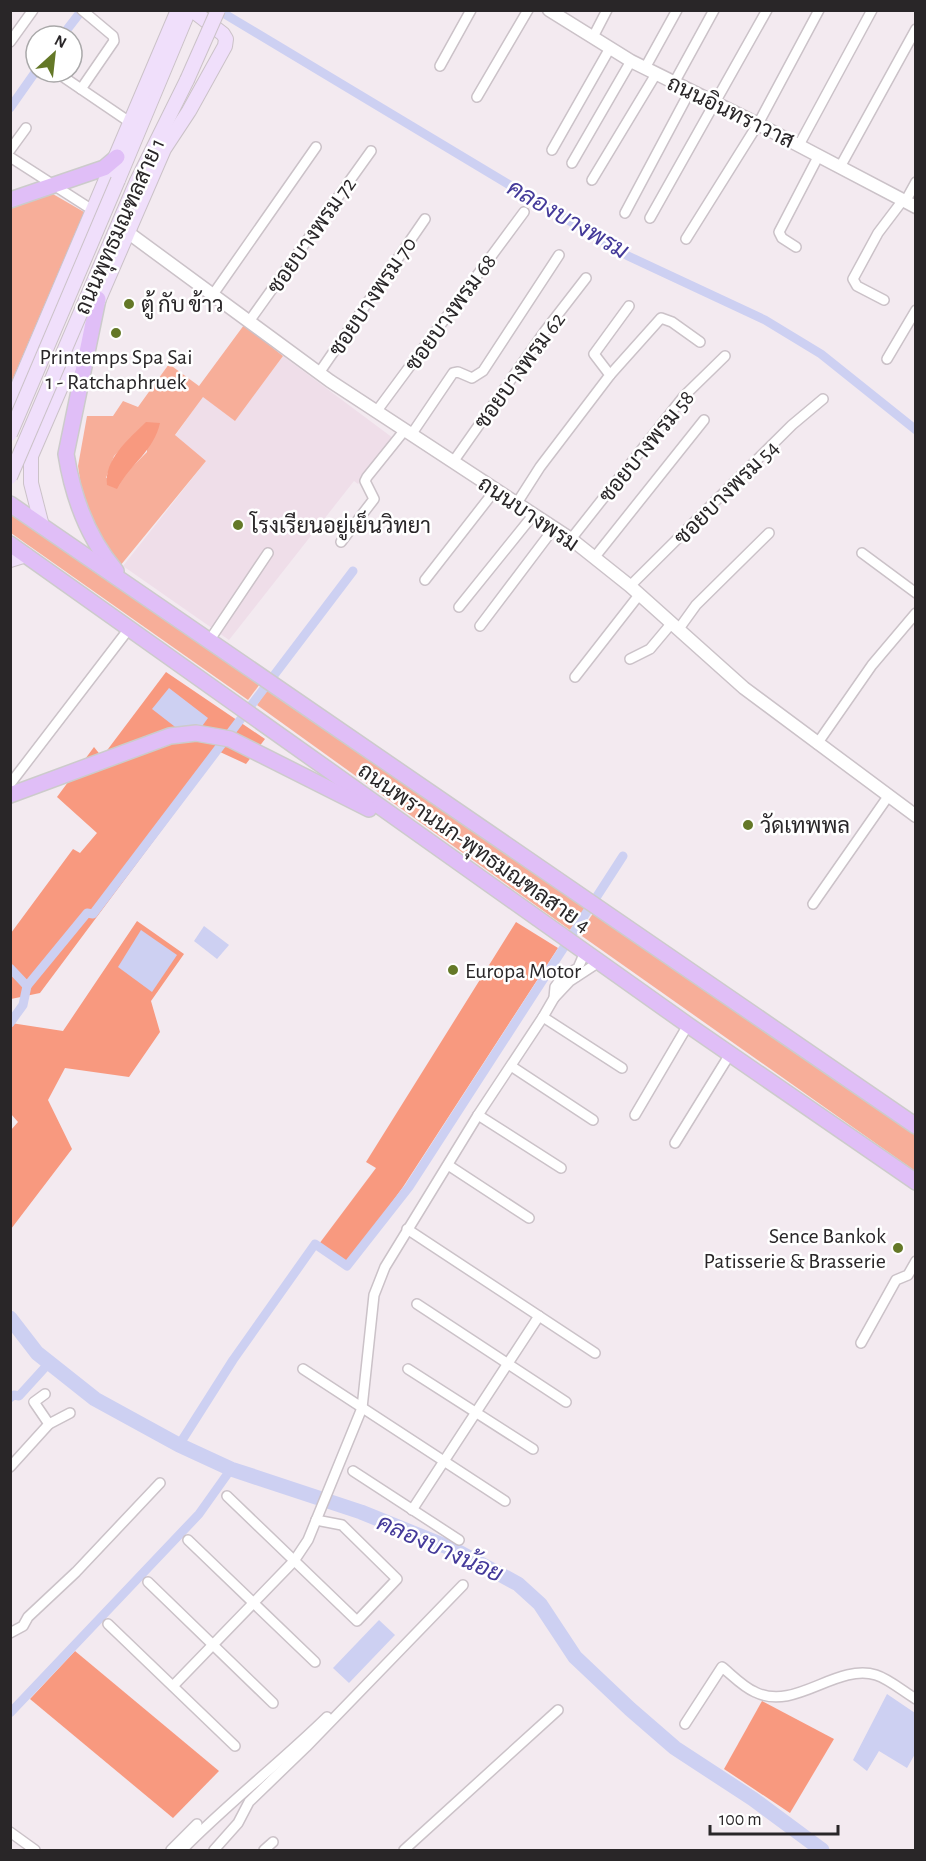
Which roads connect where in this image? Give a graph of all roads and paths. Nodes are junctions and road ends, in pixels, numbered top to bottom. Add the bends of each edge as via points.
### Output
1 (33, 10) edge
2 (82, 10) edge
3 (102, 10) edge
4 (178, 10) edge
5 (190, 10) edge
6 (218, 10) edge
7 (471, 10) edge
8 (528, 10) edge
9 (607, 10) edge
10 (677, 10) edge
11 (714, 10) edge
12 (767, 10) edge
13 (819, 10) edge
14 (872, 10) edge
15 (551, 11) edge
16 (94, 20) junction
17 (915, 29) edge
18 (593, 37) junction
19 (10, 42) edge
20 (610, 48) junction
21 (631, 61) junction
22 (440, 66) dead end
23 (650, 71) junction
24 (674, 83) junction
25 (73, 84) edge
26 (185, 86) junction
27 (81, 90) junction
28 (690, 91) junction
29 (477, 97) dead end
30 (714, 104) junction
31 (149, 105) junction
32 (131, 123) junction
33 (758, 124) junction
34 (26, 128) dead end
35 (125, 137) junction
36 (799, 145) junction
37 (316, 147) dead end
38 (164, 148) junction
39 (10, 150) edge
40 (552, 150) dead end
41 (371, 151) dead end
42 (819, 155) junction
43 (10, 157) edge
44 (117, 157) junction
45 (572, 163) dead end
46 (840, 167) junction
47 (591, 180) dead end
48 (915, 182) edge
49 (54, 185) junction
50 (10, 200) edge
51 (908, 203) edge
52 (94, 211) junction
53 (524, 212) dead end
54 (626, 213) dead end
55 (650, 218) dead end
56 (425, 219) dead end
57 (126, 231) junction
58 (686, 239) dead end
59 (796, 247) dead end
60 (559, 255) dead end
61 (586, 278) dead end
62 (214, 293) junction
63 (98, 299) junction
64 (884, 300) dead end
65 (629, 306) dead end
66 (915, 310) edge
67 (250, 320) junction
68 (700, 342) dead end
69 (725, 356) dead end
70 (887, 360) dead end
71 (319, 373) junction
72 (610, 375) junction
73 (454, 381) dead end
74 (20, 384) junction
75 (823, 399) dead end
76 (10, 405) edge
77 (53, 406) junction
78 (376, 412) junction
79 (704, 420) dead end
80 (10, 434) edge
81 (410, 435) junction
82 (453, 462) junction
83 (10, 477) edge
84 (496, 489) junction
85 (518, 503) junction
86 (10, 504) edge
87 (534, 514) junction
88 (42, 526) junction
89 (554, 528) junction
90 (769, 533) dead end
91 (571, 539) junction
92 (341, 542) dead end
93 (10, 544) edge
94 (268, 553) dead end
95 (862, 553) dead end
96 (26, 555) junction
97 (594, 558) junction
98 (10, 560) edge
99 (425, 580) dead end
100 (132, 588) junction
101 (634, 590) junction
102 (915, 593) edge
103 (459, 607) dead end
104 (915, 613) edge
105 (480, 626) dead end
106 (675, 627) junction
107 (128, 630) junction
108 (209, 641) junction
109 (630, 659) dead end
110 (575, 678) dead end
111 (817, 744) junction
112 (10, 784) edge
113 (10, 795) edge
114 (887, 798) junction
115 (915, 816) edge
116 (414, 831) junction
117 (813, 904) dead end
118 (585, 952) junction
119 (599, 962) junction
120 (554, 998) junction
121 (543, 1017) junction
122 (688, 1025) junction
123 (730, 1054) junction
124 (511, 1066) junction
125 (622, 1068) dead end
126 (478, 1114) junction
127 (635, 1115) dead end
128 (594, 1120) dead end
129 (915, 1126) edge
130 (675, 1143) dead end
131 (448, 1165) junction
132 (561, 1168) dead end
133 (915, 1182) edge
134 (529, 1218) dead end
135 (406, 1229) junction
136 (915, 1261) edge
137 (417, 1304) dead end
138 (539, 1316) junction
139 (861, 1343) dead end
140 (595, 1353) dead end
141 (508, 1364) junction
142 (303, 1369) dead end
143 (408, 1369) dead end
144 (45, 1394) dead end
145 (566, 1402) dead end
146 (362, 1408) junction
147 (70, 1413) dead end
148 (476, 1413) junction
149 (49, 1424) junction
150 (533, 1449) dead end
151 (444, 1461) junction
152 (10, 1467) edge
153 (353, 1471) dead end
154 (160, 1483) dead end
155 (227, 1496) dead end
156 (505, 1501) dead end
157 (412, 1510) junction
158 (316, 1520) junction
159 (188, 1539) dead end
160 (459, 1540) dead end
161 (294, 1561) junction
162 (148, 1582) dead end
163 (463, 1585) dead end
164 (252, 1602) junction
165 (108, 1624) dead end
166 (10, 1633) edge
167 (212, 1644) junction
168 (315, 1662) dead end
169 (172, 1686) junction
170 (915, 1699) edge
171 (273, 1703) dead end
172 (558, 1710) dead end
173 (327, 1717) dead end
174 (685, 1724) dead end
175 (235, 1746) dead end
176 (197, 1824) dead end
177 (10, 1832) edge
178 (273, 1842) dead end
179 (35, 1851) edge
180 (171, 1851) edge
181 (182, 1851) edge
182 (213, 1851) edge
183 (264, 1851) edge
184 (404, 1851) edge

1 - 19 street
2 - 16 street
3 - 16 street
4 - 32 main road
5 - 31 main road, ถนนพุทธมณฑลสาย 1
5 - 38 main road via 226,39 189,111
6 - 26 main road, ถนนพุทธมณฑลสาย 1, bridge
7 - 22 street
8 - 29 street
9 - 18 street
10 - 23 street
11 - 24 street
12 - 30 street
13 - 33 street
14 - 36 street
15 - 18 street, ถนนอินทราวาส
16 - 27 street via 113,36 114,42
17 - 46 street
18 - 20 street, ถนนอินทราวาส
20 - 21 street, ถนนอินทราวาส
20 - 40 street
21 - 23 street, ถนนอินทราวาส
21 - 45 street
23 - 24 street, ถนนอินทราวาส
23 - 47 street
24 - 28 street, ถนนอินทราวาส
25 - 27 street
26 - 38 main road
26 - 83 main road, ถนนพุทธมณฑลสาย 1, bridge via 137,181
27 - 32 street
28 - 30 street, ถนนอินทราวาส
28 - 54 street
30 - 33 street, ถนนอินทราวาส
30 - 55 street
31 - 35 main road
31 - 80 main road, ถนนพุทธมณฑลสาย 1, bridge
32 - 35 main road
33 - 36 street, ถนนอินทราวาส
33 - 58 street
34 - 39 street
35 - 44 main road
36 - 42 street, ถนนอินทราวาส
37 - 62 street
38 - 57 main road
41 - 67 street, ซอยบางพรม 72
42 - 46 street, ถนนอินทราวาส
42 - 59 street via 779,232
43 - 49 street
44 - 49 main road via 104,168
44 - 52 main road
46 - 51 street, ถนนอินทราวาส
48 - 51 street
49 - 50 main road
49 - 52 street
51 - 64 street via 878,232 853,279 857,286
52 - 74 main road
53 - 78 street, ซอยบางพรม 68
56 - 71 street, ซอยบางพรม 70
57 - 62 street, ถนนบางพรม
57 - 63 main road
60 - 81 street via 483,371 472,378 453,373
61 - 82 street, ซอยบางพรม 62
62 - 67 street, ถนนบางพรม
63 - 77 main road
63 - 100 main road via 66,454 69,477 88,531 99,551
65 - 72 street via 594,354
66 - 70 street
67 - 71 street, ถนนบางพรม
68 - 72 street via 661,318
69 - 91 street, ซอยบางพรม 58 via 684,396
71 - 78 street, ถนนบางพรม
72 - 85 street via 540,467
73 - 81 street
74 - 76 main road
74 - 77 main road via 20,398 33,411 46,411
75 - 101 street, ซอยบางพรม 54 via 792,425
77 - 88 main road via 31,456 31,483
78 - 81 street, ถนนบางพรม
79 - 97 street
81 - 82 street, ถนนบางพรม
81 - 92 street via 367,477 374,499
82 - 84 street, ถนนบางพรม
84 - 85 street, ถนนบางพรม
84 - 99 street
85 - 87 street, ถนนบางพรม
86 - 88 main road, ถนนพรานนก-พุทธมณฑลสาย 4
87 - 89 street, ถนนบางพรม
87 - 103 street
88 - 100 main road, ถนนพรานนก-พุทธมณฑลสาย 4
89 - 91 street, ถนนบางพรม
89 - 105 street
90 - 106 street
91 - 97 street, ถนนบางพรม
93 - 96 main road, ถนนพรานนก-พุทธมณฑลสาย 4
94 - 108 street
95 - 102 street
96 - 98 main road
96 - 107 main road, ถนนพรานนก-พุทธมณฑลสาย 4
97 - 101 street, ถนนบางพรม
100 - 108 main road, ถนนพรานนก-พุทธมณฑลสาย 4
101 - 106 street, ถนนบางพรม
101 - 110 street, ซอยบางพรม 54
104 - 111 street via 872,665
106 - 109 street via 650,649
106 - 111 street, ถนนบางพรม via 744,688
107 - 112 street
107 - 116 main road, ถนนพรานนก-พุทธมณฑลสาย 4
108 - 129 main road, ถนนพรานนก-พุทธมณฑลสาย 4
111 - 114 street, ถนนบางพรม
113 - 116 main road via 170,736 196,733 224,737
114 - 115 street, ถนนบางพรม
114 - 117 street
116 - 118 main road, ถนนพรานนก-พุทธมณฑลสาย 4
118 - 119 main road, ถนนพรานนก-พุทธมณฑลสาย 4
118 - 120 street via 578,968 563,976 555,987
119 - 120 street via 570,981
119 - 122 main road, ถนนพรานนก-พุทธมณฑลสาย 4
120 - 121 street
121 - 124 street
121 - 125 street
122 - 123 main road, ถนนพรานนก-พุทธมณฑลสาย 4
122 - 127 street
123 - 130 street
123 - 133 main road, ถนนพรานนก-พุทธมณฑลสาย 4
124 - 126 street
124 - 128 street
126 - 131 street
126 - 132 street
131 - 134 street
131 - 135 street
135 - 138 street
135 - 146 street via 374,1295
136 - 139 street via 908,1275 896,1280
137 - 141 street
138 - 140 street
138 - 141 street
141 - 145 street
141 - 148 street
142 - 146 street
143 - 148 street
144 - 149 street via 34,1401
146 - 151 street
146 - 158 street
147 - 149 street
148 - 150 street
148 - 151 street
149 - 152 street
151 - 156 street
151 - 157 street
153 - 157 street
154 - 166 street via 23,1626
155 - 161 street
157 - 160 street
158 - 161 street
158 - 161 street via 342,1526 397,1579 357,1621
159 - 164 street
161 - 164 street
162 - 167 street
163 - 182 street via 249,1802 238,1823
164 - 167 street
164 - 168 street
165 - 169 street
167 - 169 street
167 - 171 street
169 - 175 street
170 - 174 street via 877,1675 856,1673 803,1692 774,1697 756,1693 722,1667
172 - 184 street
173 - 181 street via 238,1795
176 - 180 street
177 - 179 street
178 - 183 street

